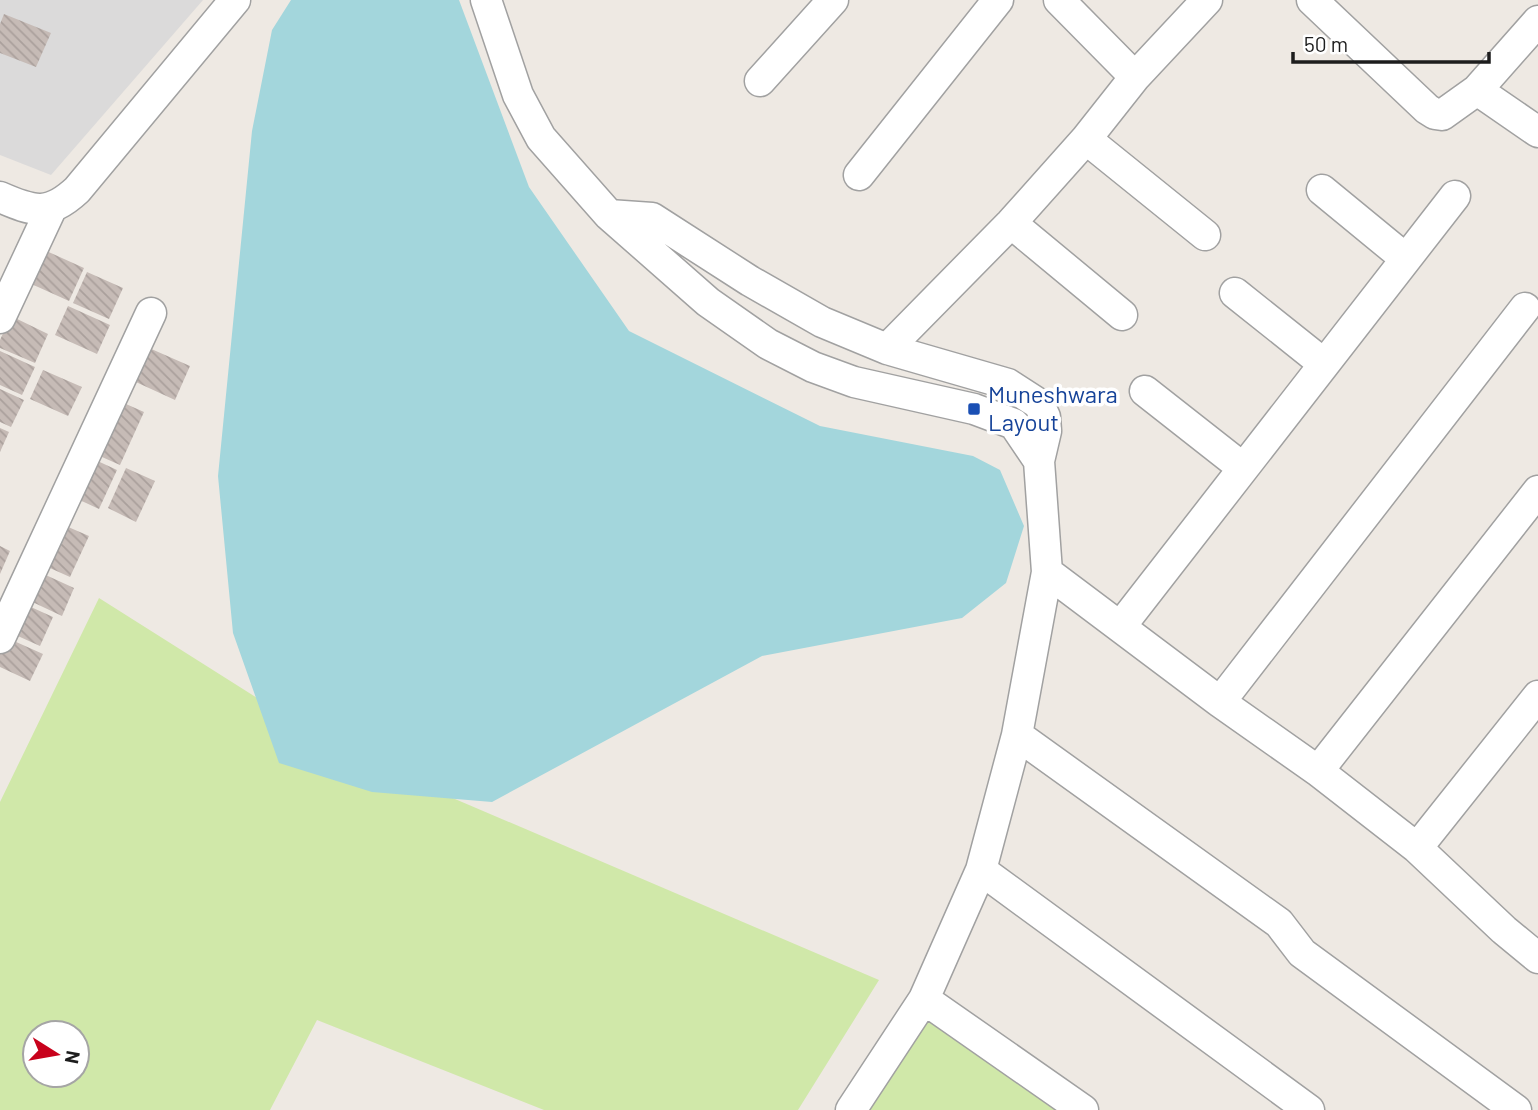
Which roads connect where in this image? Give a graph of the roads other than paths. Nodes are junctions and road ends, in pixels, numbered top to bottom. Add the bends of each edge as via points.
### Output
1 (235, 0) edge
2 (486, 0) edge
3 (833, 0) edge
4 (998, 0) edge
5 (1059, 0) edge
6 (1207, 0) edge
7 (1312, 0) edge
8 (1538, 21) edge
9 (1136, 76) junction
10 (760, 81) dead end
11 (1477, 90) junction
12 (1538, 132) edge
13 (1086, 139) junction
14 (859, 175) dead end
15 (1322, 190) dead end
16 (1455, 196) dead end
17 (0, 197) edge
18 (51, 209) junction
19 (609, 215) junction
20 (1011, 223) junction
21 (1205, 236) dead end
22 (1406, 258) junction
23 (1235, 293) dead end
24 (1525, 308) dead end
25 (151, 313) dead end
26 (1122, 315) dead end
27 (0, 317) edge
28 (887, 349) junction
29 (1324, 364) junction
30 (1145, 391) dead end
31 (1039, 461) junction
32 (1243, 468) junction
33 (1538, 491) edge
34 (1047, 572) junction
35 (1120, 627) junction
36 (0, 638) edge
37 (1538, 696) edge
38 (1220, 702) junction
39 (1017, 735) junction
40 (1318, 771) junction
41 (1417, 848) junction
42 (981, 870) junction
43 (1538, 958) edge
44 (924, 999) junction
45 (851, 1110) edge
46 (1083, 1110) edge
47 (1309, 1110) edge
48 (1516, 1110) edge

1 - 18 street via 77,190
2 - 19 street via 518,94 541,138
3 - 10 street
4 - 14 street
5 - 9 street
6 - 9 street
7 - 11 street via 1434,114 1442,115
8 - 11 street
9 - 13 street
11 - 12 street
13 - 20 street
13 - 21 street
15 - 22 street
16 - 22 street
17 - 18 street via 20,206
18 - 27 street
19 - 28 street via 652,218 822,322
19 - 31 street via 708,302 768,344 813,368 854,382 974,409 1014,424
20 - 26 street
20 - 28 street
22 - 29 street
23 - 29 street
24 - 38 street
25 - 36 street
28 - 31 street via 1008,384 1039,404 1045,418
29 - 32 street
30 - 32 street
31 - 34 street
32 - 35 street
33 - 40 street
34 - 35 street
34 - 39 street
35 - 38 street
37 - 41 street
38 - 40 street
39 - 42 street
39 - 48 street via 1279,923 1302,953
40 - 41 street
41 - 43 street
42 - 44 street
42 - 47 street
44 - 45 street
44 - 46 street

